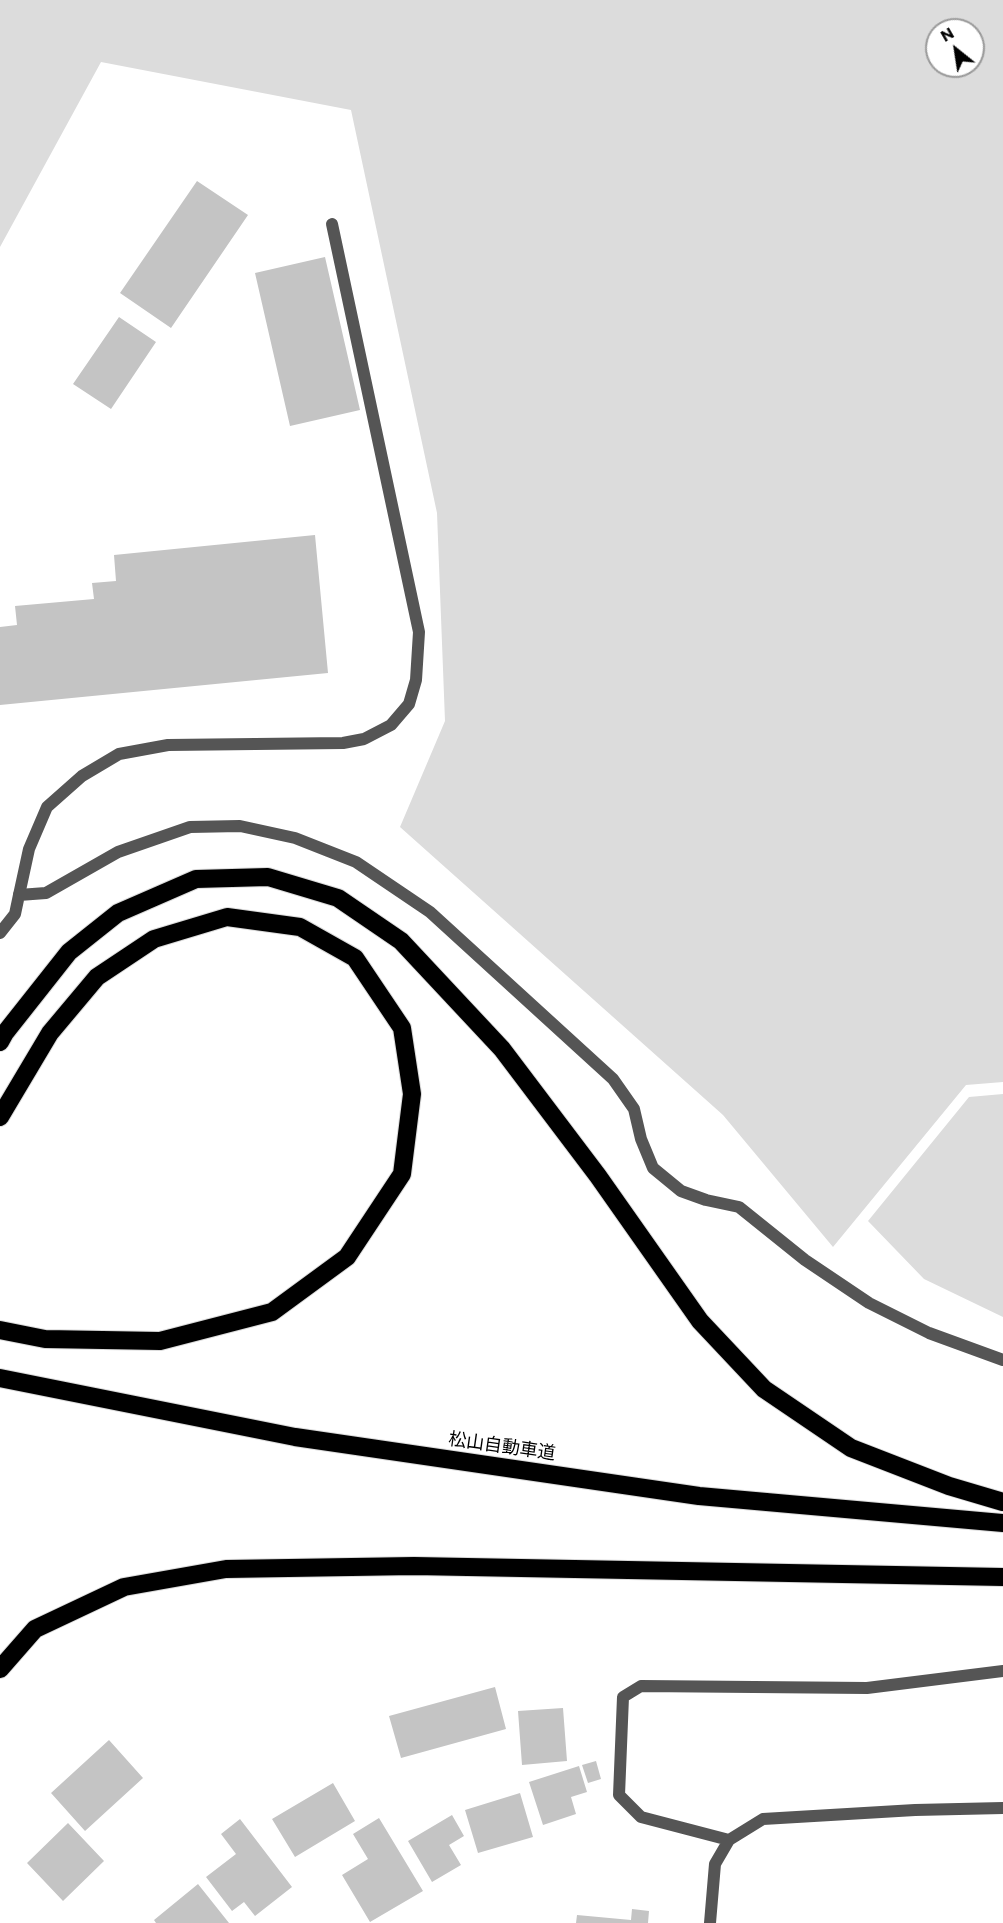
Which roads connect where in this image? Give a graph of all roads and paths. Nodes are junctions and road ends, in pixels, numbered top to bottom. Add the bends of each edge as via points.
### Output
1 (332, 224) dead end
2 (19, 895) junction
3 (0, 933) edge
4 (0, 1042) edge
5 (0, 1117) edge
6 (0, 1330) edge
7 (1003, 1360) edge
8 (0, 1378) edge
9 (1003, 1502) edge
10 (1003, 1523) edge
11 (1003, 1577) edge
12 (0, 1669) edge
13 (1003, 1671) edge
14 (1003, 1808) edge
15 (729, 1840) junction
16 (710, 1923) edge

1 - 2 street via 419,632 416,680 409,704 391,725 364,740 168,745 119,754 82,776 46,807 29,849
2 - 3 street via 15,914
2 - 7 street via 46,893 118,852 190,827 240,826 295,838 356,862 430,912 613,1079 634,1109 653,1168 681,1191 738,1206 805,1260 869,1303 929,1333
4 - 9 highway via 69,952 118,913 196,879 268,877 338,898 401,941 502,1049 700,1321 764,1389 851,1448 949,1486
5 - 6 highway via 50,1033 97,977 154,939 227,917 300,927 355,958 402,1028 412,1094 402,1174 348,1257 272,1312 160,1341 45,1339
8 - 10 highway, 松山自動車道 via 295,1437 699,1497
11 - 12 highway via 414,1566 226,1569 124,1587 35,1629
13 - 15 street via 867,1688 640,1686 623,1697 619,1795 641,1817
14 - 15 street via 763,1818
15 - 16 street via 715,1864

